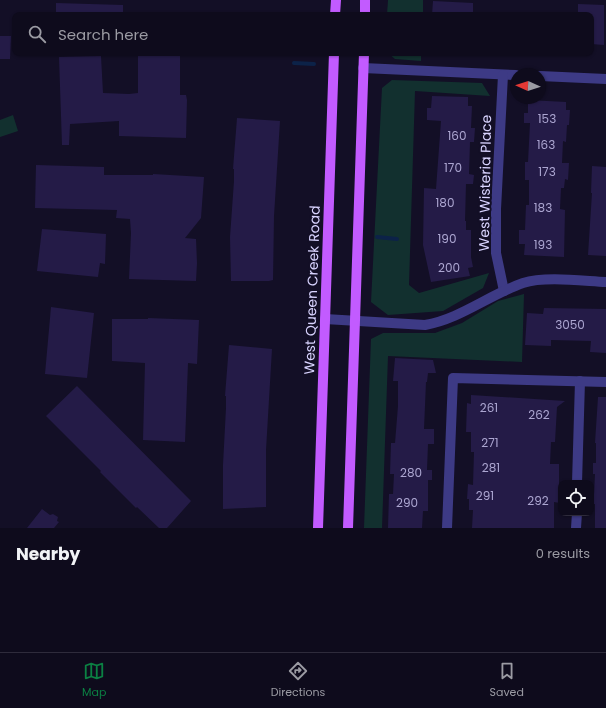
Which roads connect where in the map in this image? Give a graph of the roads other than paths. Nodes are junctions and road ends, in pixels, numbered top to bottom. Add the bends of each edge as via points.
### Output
1 (336, 0) edge
2 (365, 0) edge
3 (335, 12) edge
4 (365, 12) edge
5 (334, 56) edge
6 (364, 56) edge
7 (363, 68) junction
8 (503, 75) junction
9 (510, 75) edge
10 (546, 76) edge
11 (606, 79) edge
12 (606, 282) edge
13 (504, 291) junction
14 (325, 319) junction
15 (355, 321) junction
16 (580, 381) junction
17 (606, 382) edge
18 (578, 480) edge
19 (577, 516) edge
20 (318, 528) edge
21 (348, 528) edge
22 (447, 528) edge
23 (576, 528) edge

1 - 3 main road
2 - 4 main road
5 - 14 main road, West Queen Creek Road
6 - 7 main road
7 - 8 street
7 - 15 main road
8 - 9 street
8 - 13 street, West Wisteria Place via 496,253
10 - 11 street
12 - 13 street via 545,280 525,283
13 - 15 street via 438,323 425,325
14 - 15 street
14 - 20 main road, West Queen Creek Road
15 - 21 main road
16 - 17 street
16 - 18 street
16 - 22 street via 452,378
19 - 23 street

